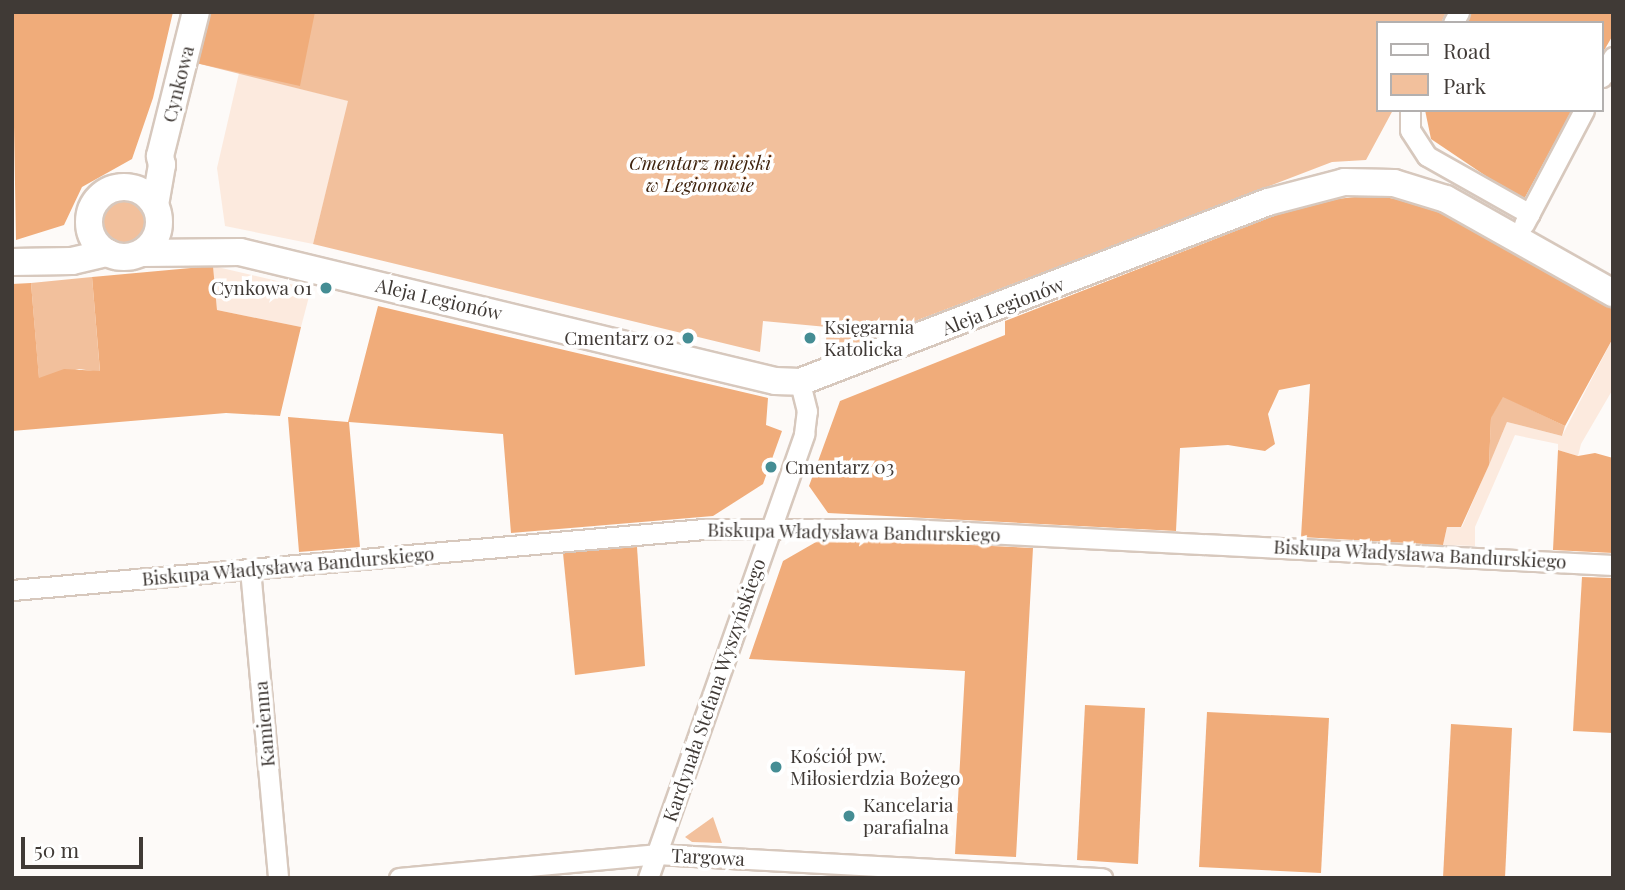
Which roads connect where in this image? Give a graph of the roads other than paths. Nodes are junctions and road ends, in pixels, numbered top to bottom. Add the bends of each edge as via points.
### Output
1 (196, 12) edge
2 (1613, 57) edge
3 (1604, 73) edge
4 (1410, 112) edge
5 (1583, 112) edge
6 (160, 156) junction
7 (133, 189) junction
8 (1530, 214) junction
9 (156, 218) junction
10 (1516, 237) junction
11 (100, 244) junction
12 (205, 248) junction
13 (142, 253) junction
14 (12, 262) edge
15 (1613, 293) edge
16 (800, 382) junction
17 (771, 531) junction
18 (1613, 565) edge
19 (250, 569) junction
20 (12, 590) edge
21 (656, 855) junction
22 (278, 878) edge
23 (400, 878) edge
24 (648, 878) edge
25 (1102, 878) edge

1 - 6 street, Cynkowa
2 - 3 street
4 - 8 street via 1410,130 1427,156
5 - 8 street
6 - 7 street, Cynkowa via 153,158
6 - 9 street, Cynkowa
7 - 9 street
7 - 11 street via 113,189 98,199 90,215
8 - 10 street
9 - 12 street, Aleja Legionów
9 - 13 street
10 - 15 street, Aleja Legionów
10 - 16 street, Aleja Legionów via 1457,204 1405,185 1328,184 1268,202
11 - 13 street via 125,257
11 - 14 street via 72,261
12 - 13 street, Aleja Legionów via 196,253
12 - 16 street, Aleja Legionów via 240,251 775,381
16 - 17 street, Kardynała Stefana Wyszyńskiego via 807,402 806,429
17 - 18 street, Biskupa Władysława Bandurskiego via 908,528
17 - 19 street, Biskupa Władysława Bandurskiego via 703,529
17 - 21 street, Kardynała Stefana Wyszyńskiego
19 - 20 street, Biskupa Władysława Bandurskiego
19 - 22 street, Kamienna
21 - 23 street, Targowa
21 - 24 street, Kardynała Stefana Wyszyńskiego
21 - 25 street, Targowa

